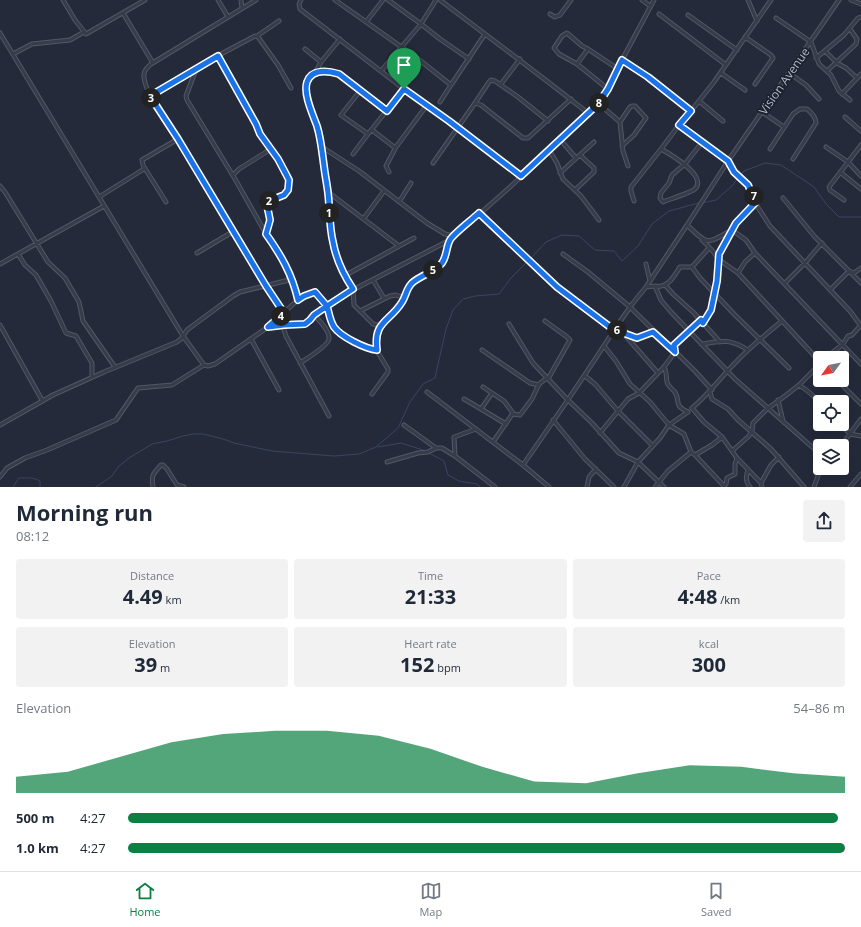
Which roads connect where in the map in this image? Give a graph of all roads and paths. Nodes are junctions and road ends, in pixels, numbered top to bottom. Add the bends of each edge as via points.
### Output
1 (63, 0) edge
2 (145, 0) edge
3 (218, 0) edge
4 (241, 0) edge
5 (256, 0) edge
6 (301, 0) edge
7 (335, 0) edge
8 (383, 0) edge
9 (388, 0) edge
10 (436, 0) edge
11 (440, 0) edge
12 (571, 0) edge
13 (642, 0) edge
14 (654, 0) edge
15 (748, 0) edge
16 (771, 0) edge
17 (839, 0) edge
18 (851, 0) edge
19 (861, 4) edge
20 (650, 6) junction
21 (242, 8) junction
22 (123, 13) junction
23 (550, 14) dead end
24 (659, 14) dead end
25 (688, 15) dead end
26 (228, 16) junction
27 (776, 18) dead end
28 (860, 19) edge
29 (279, 21) dead end
30 (757, 21) junction
31 (366, 22) junction
32 (421, 24) junction
33 (850, 29) junction
34 (84, 32) junction
35 (0, 33) edge
36 (485, 34) junction
37 (257, 36) junction
38 (745, 37) junction
39 (340, 38) junction
40 (811, 42) junction
41 (402, 48) junction
42 (588, 48) junction
43 (304, 49) dead end
44 (737, 50) junction
45 (825, 51) junction
46 (13, 54) junction
47 (218, 56) junction
48 (816, 58) junction
49 (469, 59) junction
50 (520, 59) junction
51 (622, 60) junction
52 (321, 62) junction
53 (153, 63) junction
54 (837, 63) junction
55 (577, 64) junction
56 (726, 65) junction
57 (197, 67) junction
58 (618, 69) junction
59 (381, 71) junction
60 (827, 71) junction
61 (721, 72) junction
62 (315, 73) junction
63 (789, 73) junction
64 (861, 74) edge
65 (857, 78) junction
66 (501, 84) junction
67 (755, 84) dead end
68 (452, 85) junction
69 (291, 88) dead end
70 (404, 89) junction
71 (608, 89) junction
72 (745, 90) dead end
73 (360, 91) junction
74 (842, 94) junction
75 (150, 96) junction
76 (571, 99) junction
77 (819, 100) dead end
78 (850, 100) dead end
79 (699, 101) junction
80 (440, 102) dead end
81 (475, 103) junction
82 (598, 104) junction
83 (427, 106) junction
84 (387, 111) junction
85 (691, 111) junction
86 (762, 112) junction
87 (589, 114) junction
88 (845, 117) dead end
89 (548, 120) junction
90 (723, 121) dead end
91 (620, 122) junction
92 (679, 125) junction
93 (784, 127) junction
94 (457, 128) junction
95 (372, 130) junction
96 (861, 131) edge
97 (368, 134) junction
98 (178, 139) junction
99 (703, 141) junction
100 (594, 142) dead end
101 (564, 144) dead end
102 (622, 146) junction
103 (826, 146) dead end
104 (861, 146) edge
105 (322, 147) junction
106 (396, 147) junction
107 (271, 149) junction
108 (661, 149) junction
109 (770, 149) dead end
110 (549, 150) junction
111 (354, 154) dead end
112 (580, 155) junction
113 (576, 158) junction
114 (793, 159) dead end
115 (728, 161) junction
116 (848, 162) junction
117 (433, 163) dead end
118 (685, 164) junction
119 (628, 166) dead end
120 (144, 167) junction
121 (389, 172) dead end
122 (840, 172) junction
123 (560, 173) junction
124 (232, 175) junction
125 (521, 176) junction
126 (861, 176) edge
127 (411, 183) dead end
128 (0, 186) edge
129 (861, 189) edge
130 (575, 190) junction
131 (384, 191) junction
132 (328, 192) junction
133 (99, 197) junction
134 (783, 198) dead end
135 (844, 200) dead end
136 (634, 201) dead end
137 (166, 202) dead end
138 (399, 202) junction
139 (756, 202) junction
140 (104, 206) junction
141 (479, 213) junction
142 (364, 218) junction
143 (599, 220) dead end
144 (687, 225) junction
145 (732, 230) junction
146 (234, 231) junction
147 (266, 234) junction
148 (454, 236) junction
149 (414, 238) dead end
150 (702, 239) junction
151 (450, 240) junction
152 (822, 243) junction
153 (37, 244) junction
154 (399, 246) junction
155 (709, 248) junction
156 (197, 253) dead end
157 (755, 253) junction
158 (18, 254) junction
159 (563, 254) dead end
160 (718, 259) junction
161 (805, 263) junction
162 (0, 264) edge
163 (646, 264) dead end
164 (692, 268) junction
165 (861, 268) edge
166 (851, 271) junction
167 (738, 273) junction
168 (344, 276) junction
169 (293, 279) junction
170 (373, 280) junction
171 (650, 281) junction
172 (861, 282) edge
173 (785, 283) junction
174 (665, 285) junction
175 (266, 286) junction
176 (655, 286) junction
177 (646, 287) junction
178 (353, 289) junction
179 (830, 290) junction
180 (715, 294) junction
181 (384, 298) junction
182 (405, 298) junction
183 (298, 300) junction
184 (327, 306) junction
185 (630, 307) junction
186 (360, 311) junction
187 (284, 313) junction
188 (314, 315) junction
189 (782, 321) junction
190 (545, 322) dead end
191 (702, 322) junction
192 (509, 324) dead end
193 (0, 325) edge
194 (284, 325) junction
195 (380, 325) junction
196 (861, 326) edge
197 (268, 327) junction
198 (614, 330) junction
199 (621, 330) junction
200 (688, 331) junction
201 (653, 332) junction
202 (1, 333) edge
203 (183, 336) junction
204 (637, 338) junction
205 (251, 339) junction
206 (760, 339) junction
207 (720, 342) junction
208 (701, 344) junction
209 (843, 344) junction
210 (632, 345) junction
211 (604, 346) junction
212 (377, 350) junction
213 (482, 350) dead end
214 (748, 350) junction
215 (834, 351) edge
216 (675, 352) junction
217 (813, 355) edge
218 (861, 356) edge
219 (858, 360) junction
220 (300, 363) junction
221 (204, 364) junction
222 (861, 364) edge
223 (664, 366) junction
224 (116, 368) junction
225 (789, 368) dead end
226 (813, 370) edge
227 (727, 371) junction
228 (658, 373) junction
229 (585, 376) junction
230 (92, 377) junction
231 (548, 378) junction
232 (799, 385) junction
233 (539, 386) junction
234 (483, 387) dead end
235 (844, 387) edge
236 (279, 390) dead end
237 (427, 392) dead end
238 (711, 392) junction
239 (492, 393) junction
240 (639, 393) junction
241 (372, 394) dead end
242 (813, 395) edge
243 (464, 399) dead end
244 (42, 400) junction
245 (567, 400) junction
246 (778, 400) junction
247 (861, 404) edge
248 (692, 408) junction
249 (767, 408) junction
250 (481, 409) junction
251 (618, 411) junction
252 (688, 412) junction
253 (512, 414) junction
254 (329, 416) dead end
255 (861, 419) edge
256 (553, 420) junction
257 (783, 421) junction
258 (506, 424) junction
259 (0, 425) edge
260 (404, 425) dead end
261 (670, 425) junction
262 (476, 429) junction
263 (847, 431) edge
264 (752, 432) junction
265 (600, 433) junction
266 (850, 434) junction
267 (861, 436) edge
268 (722, 437) junction
269 (846, 439) edge
270 (493, 442) junction
271 (652, 445) junction
272 (436, 448) junction
273 (813, 448) edge
274 (732, 451) junction
275 (691, 452) junction
276 (694, 455) junction
277 (455, 456) junction
278 (779, 457) junction
279 (737, 458) junction
280 (387, 462) dead end
281 (638, 462) junction
282 (523, 465) junction
283 (7, 468) junction
284 (596, 469) junction
285 (748, 470) junction
286 (0, 472) edge
287 (861, 474) edge
288 (818, 475) edge
289 (0, 477) edge
290 (659, 482) junction
291 (760, 482) junction
292 (153, 487) edge
293 (184, 487) edge
294 (495, 487) edge
295 (549, 487) edge
296 (587, 487) edge
297 (614, 487) edge
298 (624, 487) edge
299 (655, 487) edge
300 (664, 487) edge
301 (724, 487) edge
302 (750, 487) edge
303 (762, 487) edge
304 (804, 487) edge
305 (814, 487) edge
306 (850, 487) edge

1 - 34 street
2 - 22 street
3 - 26 street
4 - 21 street
5 - 21 street
6 - 39 street via 300,9
7 - 31 street
8 - 31 street
9 - 32 street
10 - 32 street
11 - 36 street
12 - 23 street via 558,16
13 - 20 street
14 - 20 street
15 - 30 street
16 - 30 street
17 - 40 street, Vision Avenue
18 - 19 street
20 - 51 street
21 - 26 street
22 - 34 street via 88,33
22 - 53 street
24 - 56 street
25 - 44 street
26 - 53 street
27 - 40 street
28 - 33 street
29 - 37 street
30 - 38 street
31 - 41 street
32 - 41 street
32 - 49 street
33 - 45 street
33 - 54 street via 857,39 856,44
34 - 46 street via 70,40 32,44
35 - 46 street
36 - 49 street
36 - 50 street
37 - 47 street
37 - 69 street
38 - 44 street
38 - 67 street via 772,56 772,60
39 - 52 street
39 - 59 street
40 - 48 street
40 - 63 street, Vision Avenue
41 - 59 street
41 - 68 street
42 - 55 street
42 - 55 street via 567,33 562,36 555,50
42 - 58 street
43 - 52 street
44 - 56 street
45 - 48 street
45 - 54 street
46 - 133 street
47 - 57 street
47 - 107 street via 260,134
48 - 60 street
49 - 68 street
50 - 66 street
50 - 76 street
51 - 58 street
51 - 85 street
52 - 62 street
53 - 75 street via 144,72
54 - 60 street
54 - 65 street
55 - 71 street
56 - 61 street
57 - 75 street
57 - 124 street via 186,98
58 - 71 street
59 - 70 street
60 - 74 street
61 - 72 street
61 - 79 street
62 - 73 street via 330,71 339,74
62 - 105 street via 307,83 307,91
63 - 77 street via 806,85
63 - 86 street, Vision Avenue
64 - 65 street
65 - 74 street
66 - 81 street via 491,80
66 - 89 street
68 - 80 street
70 - 83 street
70 - 84 street
71 - 82 street
73 - 84 street
73 - 97 street via 341,115
74 - 78 street
75 - 98 street
76 - 87 street
76 - 89 street
79 - 85 street
79 - 90 street
81 - 89 street via 523,138 531,137
81 - 94 street
82 - 87 street
82 - 91 street
83 - 94 street
83 - 106 street
84 - 95 street
85 - 92 street
86 - 93 street
86 - 115 street, Vision Avenue
87 - 110 street
88 - 96 street
91 - 102 street
91 - 102 street via 632,106 646,118
92 - 99 street
92 - 108 street
93 - 109 street
93 - 114 street via 800,109 807,109 816,119
94 - 117 street
94 - 125 street
95 - 97 street
95 - 106 street
97 - 111 street
98 - 120 street via 142,160
98 - 146 street
99 - 115 street
99 - 118 street
100 - 112 street
101 - 113 street
102 - 119 street
103 - 116 street
104 - 116 street
105 - 131 street
105 - 132 street
106 - 121 street via 386,166
107 - 124 street
107 - 147 street via 289,180 288,190 284,195 269,201 267,205 270,220
108 - 118 street
108 - 136 street via 631,187
110 - 123 street
110 - 125 street
112 - 113 street
112 - 130 street via 594,168 594,172
113 - 123 street
115 - 139 street via 734,172 748,185
115 - 144 street, Vision Avenue
116 - 122 street
116 - 126 street
118 - 118 street via 697,178 695,188 663,202 660,198 661,193 669,184 672,175
120 - 133 street
120 - 137 street
122 - 129 street
122 - 135 street via 829,187
123 - 130 street
124 - 147 street
125 - 141 street
127 - 138 street
128 - 153 street
130 - 143 street
131 - 138 street
131 - 142 street
132 - 142 street
132 - 168 street via 332,241
133 - 140 street
134 - 152 street
138 - 148 street via 437,230
139 - 145 street
139 - 161 street via 770,226
140 - 153 street
140 - 203 street
141 - 148 street
141 - 198 street via 557,287
142 - 154 street
144 - 150 street
144 - 171 street, Vision Avenue
145 - 150 street via 711,241
145 - 157 street via 746,240
145 - 160 street
146 - 156 street
146 - 175 street
147 - 169 street
148 - 151 street
149 - 154 street
150 - 155 street
151 - 170 street
151 - 182 street via 442,262 437,268 413,282 407,289
152 - 161 street
152 - 166 street
153 - 158 street
153 - 224 street via 48,262 65,278 79,302 83,321
154 - 168 street
155 - 160 street
155 - 164 street
157 - 167 street
157 - 173 street
158 - 162 street
158 - 230 street via 36,275 66,333 76,336 84,349 92,363
159 - 185 street
160 - 167 street
160 - 180 street
161 - 173 street
161 - 179 street
163 - 171 street
164 - 174 street via 680,267
164 - 180 street
165 - 166 street via 856,272
166 - 172 street
166 - 179 street
167 - 189 street
168 - 178 street
169 - 175 street
169 - 183 street
170 - 178 street
170 - 181 street
171 - 177 street, Vision Avenue
173 - 209 street
174 - 176 street
174 - 191 street
175 - 187 street
175 - 203 street via 233,296 187,330
176 - 177 street
176 - 200 street via 661,300
177 - 185 street, Vision Avenue
178 - 184 street
178 - 186 street via 354,304
179 - 196 street
180 - 191 street via 711,310
180 - 206 street
181 - 182 street via 396,295
181 - 186 street
182 - 195 street
183 - 184 street via 315,292
183 - 187 street
184 - 188 street
184 - 212 street via 337,330 362,346
185 - 198 street, Vision Avenue
185 - 201 street
186 - 195 street via 373,324
187 - 197 street
188 - 194 street via 305,324
188 - 220 street via 329,338 321,348
189 - 206 street
189 - 217 street
190 - 231 street via 570,340
191 - 200 street
191 - 207 street
192 - 231 street via 533,363
193 - 202 street
194 - 197 street
194 - 220 street via 286,336
195 - 212 street
196 - 209 street via 848,336
197 - 205 street
198 - 199 street
198 - 211 street, Vision Avenue
199 - 204 street
199 - 210 street
200 - 208 street
200 - 216 street via 674,345
201 - 204 street
201 - 216 street
202 - 244 street
203 - 221 street
203 - 224 street via 176,342
204 - 210 street
205 - 221 street via 215,364
205 - 236 street
206 - 214 street
206 - 225 street
207 - 208 street
207 - 214 street via 734,342
208 - 227 street
209 - 215 street
209 - 219 street
210 - 228 street
211 - 229 street, Vision Avenue
211 - 240 street
212 - 241 street via 388,367 388,372
213 - 233 street via 530,383
214 - 227 street
216 - 223 street
216 - 238 street via 695,371
218 - 219 street
219 - 222 street
220 - 254 street
221 - 283 street via 172,384 138,388 116,420
223 - 228 street
223 - 252 street via 667,382 676,395 678,405
224 - 230 street
226 - 232 street
227 - 238 street
227 - 249 street
228 - 240 street
229 - 245 street, Vision Avenue
229 - 251 street
230 - 244 street
231 - 233 street
231 - 245 street
232 - 242 street
232 - 246 street
233 - 253 street via 520,415
234 - 239 street
235 - 247 street
237 - 262 street
238 - 248 street
238 - 264 street via 712,399 728,409
239 - 250 street
239 - 253 street via 504,401
240 - 251 street via 628,399
240 - 261 street
243 - 250 street
244 - 259 street
245 - 256 street, Vision Avenue
245 - 265 street
246 - 249 street
246 - 257 street
248 - 252 street
248 - 268 street
249 - 257 street
249 - 264 street via 753,423
250 - 258 street
251 - 265 street
251 - 271 street
252 - 261 street
253 - 258 street
255 - 266 street
256 - 282 street, Vision Avenue
256 - 284 street
257 - 273 street
258 - 270 street
260 - 272 street
261 - 271 street
261 - 275 street via 684,434
262 - 270 street
262 - 277 street via 454,437
263 - 266 street
264 - 274 street
264 - 278 street
265 - 281 street via 618,453
266 - 267 street
266 - 269 street
268 - 274 street
268 - 276 street via 712,446
270 - 282 street
271 - 281 street
272 - 277 street via 442,448
272 - 280 street
274 - 279 street
275 - 276 street
275 - 290 street via 668,470
276 - 301 street
277 - 294 street
278 - 291 street
278 - 304 street
279 - 285 street
279 - 301 street via 735,474 727,478
281 - 290 street
281 - 298 street
282 - 295 street
283 - 286 street
283 - 289 street
284 - 296 street via 589,477
284 - 297 street
285 - 291 street
285 - 302 street via 746,478
287 - 306 street
288 - 305 street
290 - 299 street
290 - 300 street
291 - 303 street
292 - 293 street via 153,474 163,465 177,485

